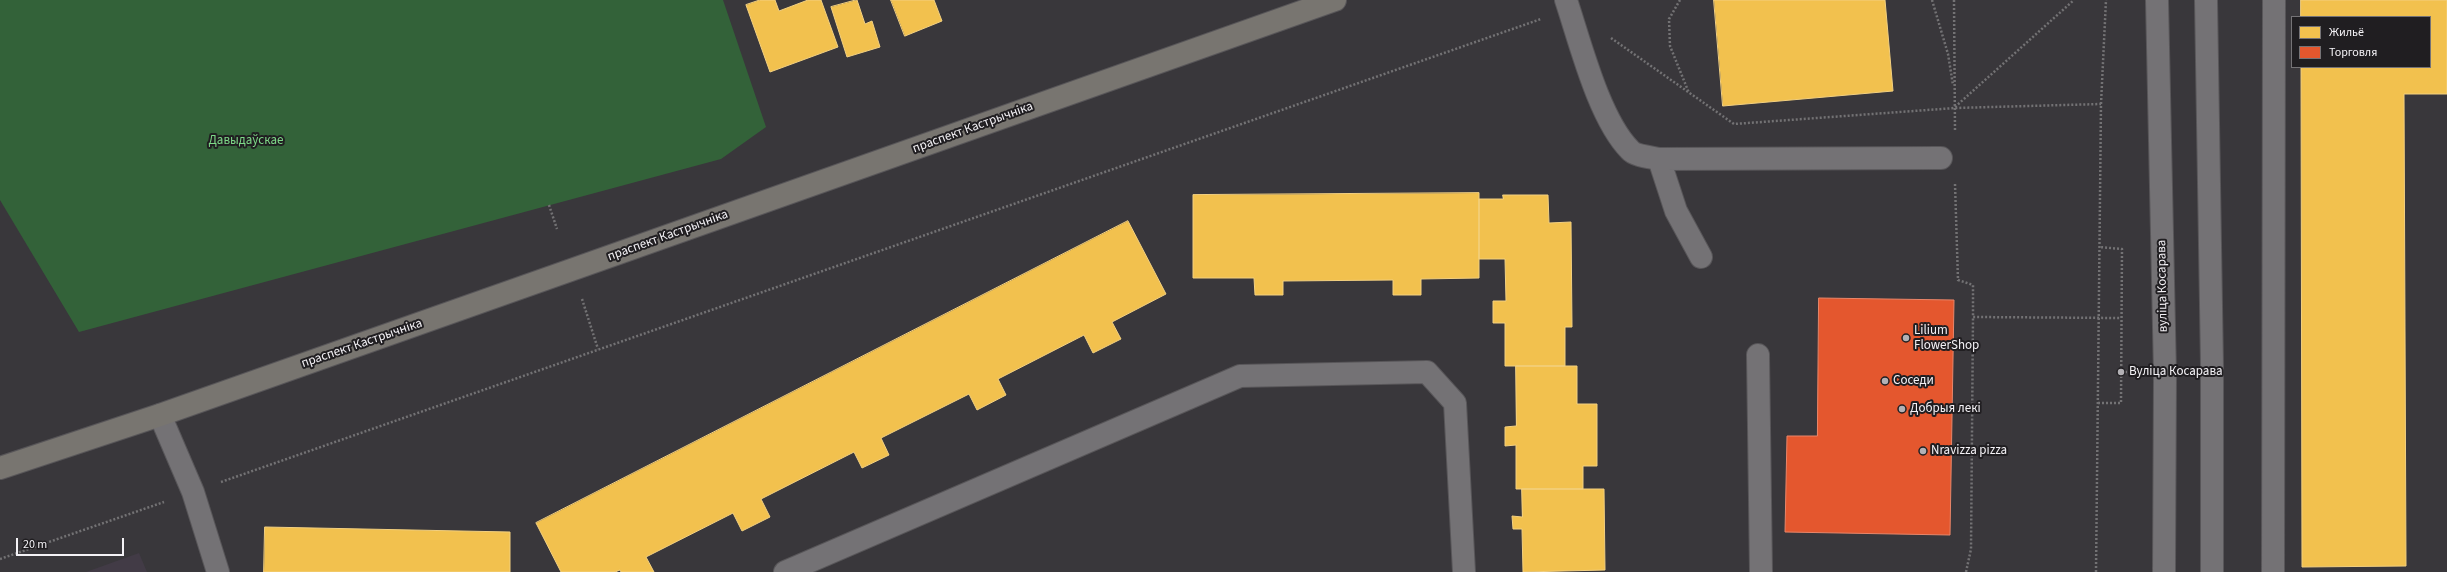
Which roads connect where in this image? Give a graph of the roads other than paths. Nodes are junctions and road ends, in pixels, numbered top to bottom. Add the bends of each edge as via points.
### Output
1 (1335, 0) edge
2 (2158, 0) edge
3 (2206, 0) edge
4 (2274, 0) edge
5 (1567, 4) edge
6 (1941, 158) dead end
7 (1659, 159) junction
8 (1701, 257) dead end
9 (1758, 356) dead end
10 (160, 415) junction
11 (0, 468) edge
12 (218, 572) edge
13 (785, 572) edge
14 (1464, 572) edge
15 (1761, 572) edge
16 (2164, 572) edge
17 (2212, 572) edge
18 (2273, 572) edge

1 - 10 main road, праспект Кастрычніка
2 - 16 street, вуліца Косарава via 2165,374
3 - 17 street via 2212,366
4 - 18 street
5 - 7 street via 1594,86 1614,127 1630,151
6 - 7 street
7 - 8 street via 1676,211
9 - 15 street
10 - 11 main road, праспект Кастрычніка
10 - 12 street via 193,492
13 - 14 street via 1240,376 1427,372 1455,403

